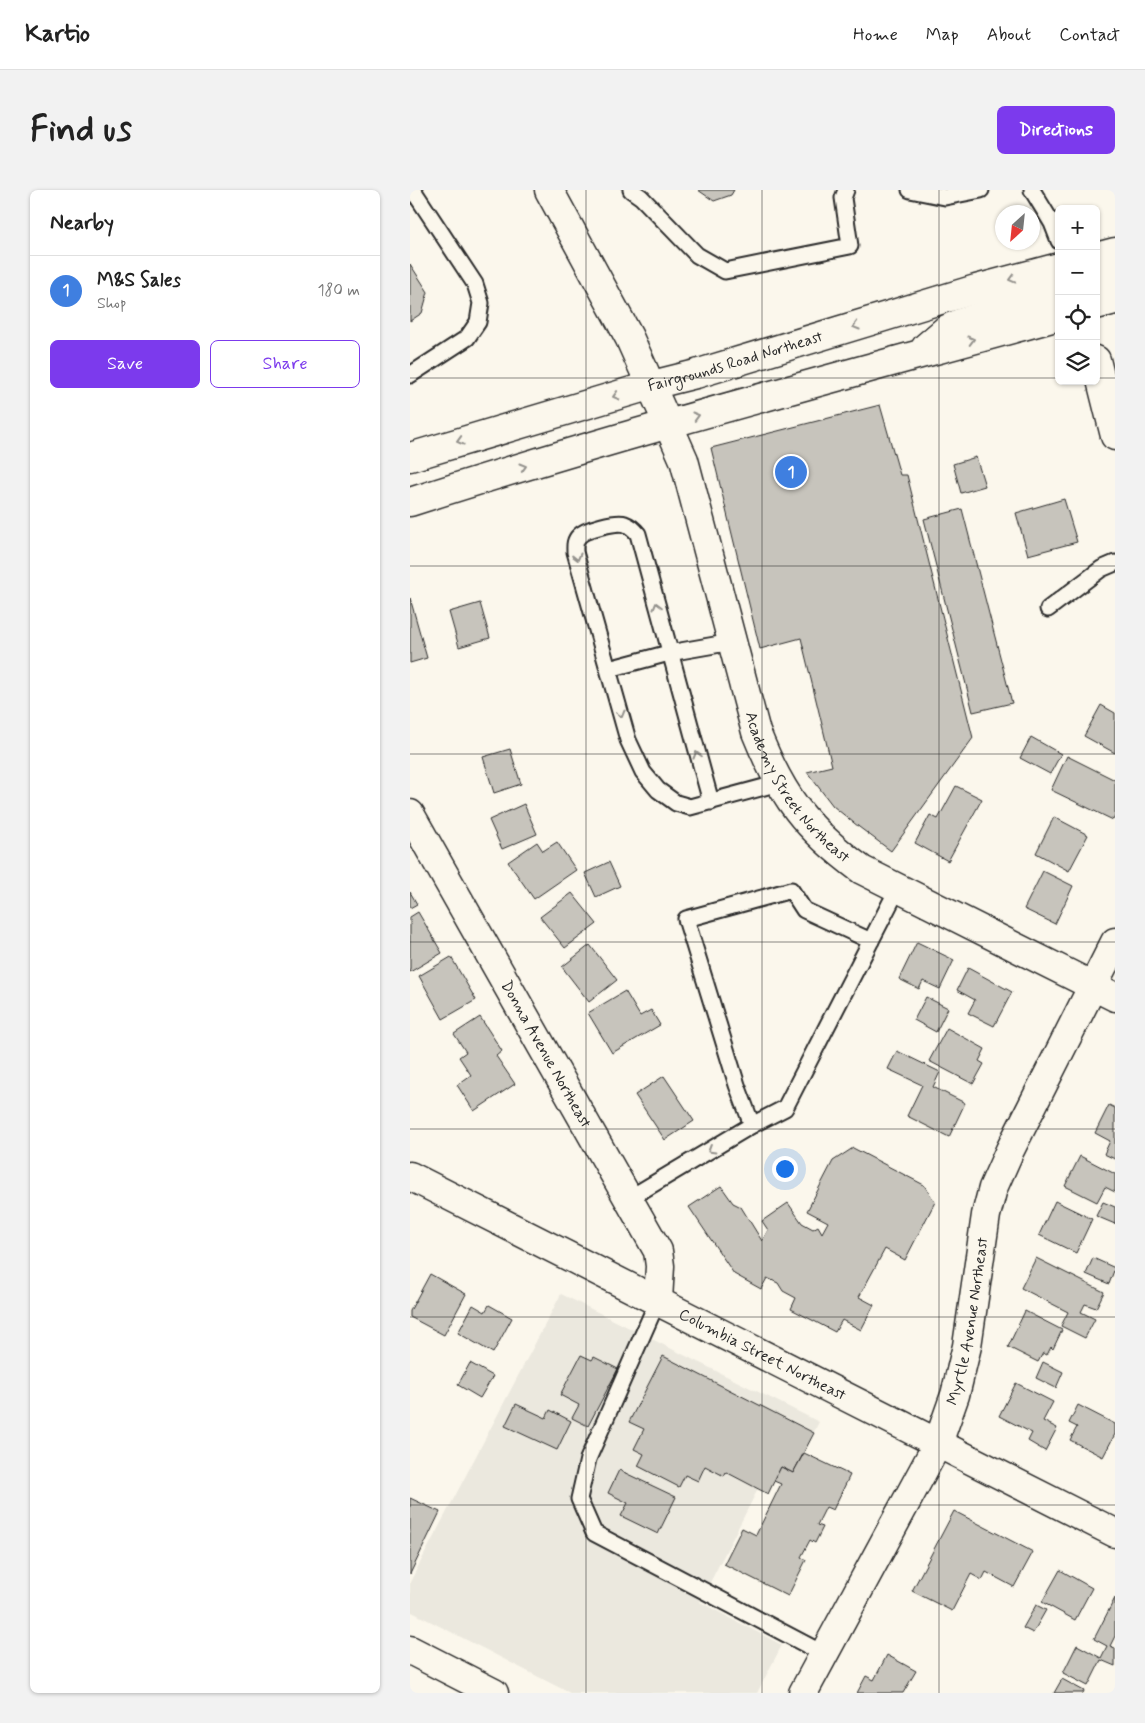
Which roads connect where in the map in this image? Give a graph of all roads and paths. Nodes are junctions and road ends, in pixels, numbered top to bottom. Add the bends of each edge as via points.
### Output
1 (413, 190) edge
2 (549, 190) edge
3 (631, 190) edge
4 (846, 190) edge
5 (910, 190) edge
6 (981, 190) edge
7 (1032, 190) edge
8 (1055, 231) edge
9 (1115, 252) edge
10 (1100, 256) edge
11 (1055, 267) edge
12 (1115, 277) edge
13 (1100, 283) edge
14 (1055, 287) edge
15 (1115, 300) edge
16 (1100, 304) edge
17 (1055, 317) edge
18 (918, 355) junction
19 (410, 375) edge
20 (1100, 376) edge
21 (652, 385) junction
22 (668, 424) junction
23 (1115, 436) edge
24 (410, 457) edge
25 (410, 502) edge
26 (1115, 563) edge
27 (1048, 609) dead end
28 (732, 642) junction
29 (669, 653) junction
30 (609, 669) junction
31 (779, 783) junction
32 (710, 802) junction
33 (410, 814) edge
34 (898, 888) junction
35 (871, 941) junction
36 (1115, 942) edge
37 (1104, 991) edge
38 (752, 1125) junction
39 (410, 1176) edge
40 (628, 1199) junction
41 (658, 1300) junction
42 (938, 1443) junction
43 (1115, 1533) edge
44 (410, 1650) edge
45 (824, 1654) junction
46 (494, 1693) edge
47 (803, 1693) edge

1 - 19 lane via 475,284 481,303 478,322 467,338
2 - 21 street, Academy Street Northeast via 630,337
3 - 4 lane via 642,197 697,255 725,271 850,246 843,198
5 - 6 lane via 945,198
7 - 8 lane
9 - 10 street
11 -> 21 street, Fairgrounds Road Northeast
12 - 13 street
14 - 18 street via 1049,292 960,322 947,329
15 - 16 street
18 -> 17 street
22 -> 18 street
20 - 23 street
21 - 22 street, Academy Street Northeast
21 -> 24 street, Fairgrounds Road Northeast
25 -> 22 street
22 - 28 street, Academy Street Northeast via 684,460
26 - 27 lane via 1101,569
28 - 29 lane
28 - 31 street, Academy Street Northeast via 756,732
29 - 30 lane
29 -> 30 lane via 638,534 632,527 617,522 586,532 575,544
32 -> 29 lane
30 -> 32 lane via 628,740 643,772 658,790 676,802 690,807
31 - 32 lane
31 - 34 street, Academy Street Northeast via 793,805 833,849 862,870
33 - 40 street, Donna Avenue Northeast
34 - 35 lane
34 - 37 street, Academy Street Northeast
35 - 38 lane via 786,1108
35 - 38 lane via 804,910 791,890 686,919
36 - 37 street, Myrtle Avenue Northeast
37 - 42 street, Myrtle Avenue Northeast via 1010,1150 993,1188 986,1215 967,1346 955,1395
38 -> 40 lane
39 - 41 street, Columbia Street Northeast
40 - 41 street, Donna Avenue Northeast via 658,1251
41 - 42 street, Columbia Street Northeast
41 - 45 lane via 588,1459 580,1499 594,1533
42 - 43 street, Columbia Street Northeast
42 - 45 street, Myrtle Avenue Northeast
44 - 46 street
45 - 47 street, Myrtle Avenue Northeast

